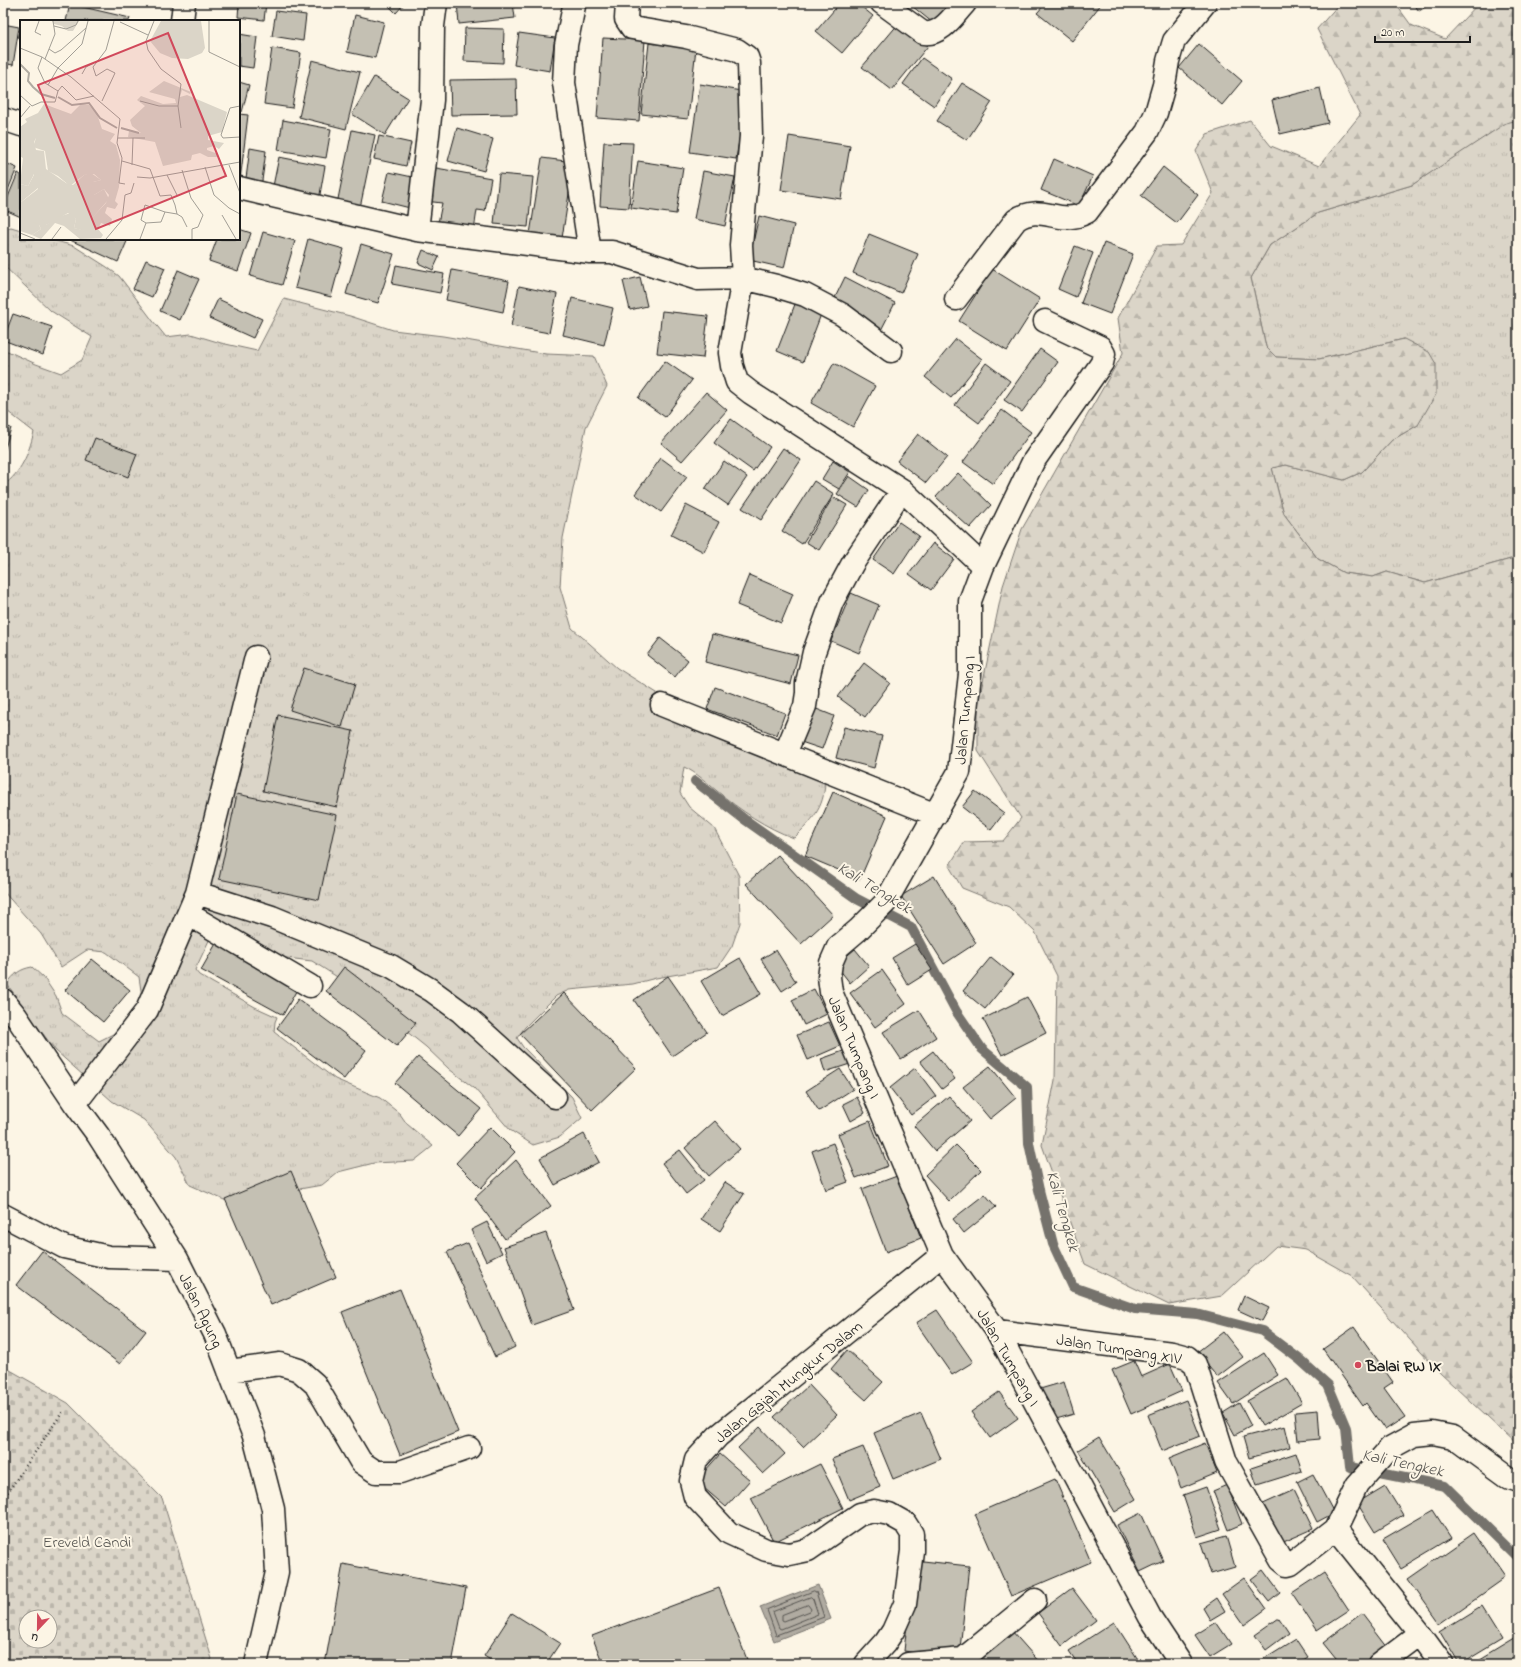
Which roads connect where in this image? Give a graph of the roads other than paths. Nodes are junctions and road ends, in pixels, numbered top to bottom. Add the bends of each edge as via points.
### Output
1 (184, 3) edge
2 (436, 3) edge
3 (626, 3) edge
4 (882, 3) edge
5 (965, 3) edge
6 (1205, 3) edge
7 (574, 6) dead end
8 (182, 20) edge
9 (3, 119) edge
10 (20, 125) edge
11 (240, 188) edge
12 (417, 230) junction
13 (590, 252) junction
14 (743, 278) junction
15 (956, 299) dead end
16 (1045, 321) dead end
17 (892, 350) dead end
18 (902, 490) junction
19 (983, 566) junction
20 (256, 657) dead end
21 (662, 705) dead end
22 (785, 754) junction
23 (936, 815) junction
24 (197, 893) junction
25 (188, 914) junction
26 (310, 986) dead end
27 (3, 1000) edge
28 (555, 1097) dead end
29 (74, 1104) junction
30 (3, 1215) edge
31 (942, 1255) junction
32 (177, 1259) junction
33 (997, 1331) junction
34 (229, 1371) junction
35 (469, 1448) dead end
36 (1518, 1481) edge
37 (1336, 1529) junction
38 (1035, 1600) dead end
39 (1420, 1634) junction
40 (256, 1664) edge
41 (866, 1664) edge
42 (908, 1664) edge
43 (1181, 1664) edge
44 (1380, 1664) edge
45 (1442, 1664) edge

1 - 8 street
2 - 12 street via 433,26 432,100
3 - 14 street via 626,19 632,28 686,37 738,50 747,57 751,136 741,245
4 - 5 street via 923,33 930,34 937,32
6 - 15 street via 1174,41 1156,113 1147,132 1087,212 1069,219 1034,212 1016,220
7 - 13 street via 566,45 564,83
9 - 10 street
11 - 12 street
12 - 13 street
13 - 14 street via 612,252 698,279
14 - 17 street via 798,293 825,305
14 - 18 street via 730,353 737,382
16 - 19 street, Jalan Tumpang I via 1100,348 1104,354 1102,363 1033,462
18 - 19 street
18 - 22 street via 853,562 832,602 814,652 805,706
19 - 23 street, Jalan Tumpang I via 970,601 970,674 959,772
20 - 24 street
21 - 22 street
22 - 23 street
23 - 31 street, Jalan Tumpang I via 884,903 838,947 830,963 829,977 831,992
24 - 25 street
24 - 28 street via 272,917 390,966 431,990 461,1012
25 - 26 street
25 - 29 street via 147,1010
27 - 29 street, Jalan Agung
29 - 32 street, Jalan Agung via 98,1135
30 - 32 street via 64,1247 109,1257
31 - 33 street, Jalan Tumpang I
31 - 41 street, Jalan Gajah Mungkur Dalam via 718,1436 696,1460 691,1481 695,1497 730,1533 766,1550 789,1554 808,1550 860,1514 874,1511 889,1514 904,1523 912,1534 905,1604 893,1631
32 - 34 street, Jalan Agung via 215,1334
33 - 37 street, Jalan Tumpang XIV via 1187,1357 1196,1364 1226,1462 1281,1560 1291,1564
33 - 43 street, Jalan Tumpang I via 1150,1617
34 - 35 street via 280,1364 299,1370 315,1384 361,1462 376,1472 400,1472
34 - 40 street, Jalan Agung via 254,1436 273,1509 277,1572
36 - 37 street, Jalan Tumpang XIV via 1509,1478 1452,1437 1433,1434 1414,1436 1390,1448 1357,1485
37 - 39 street
38 - 42 street via 963,1659
39 - 44 street
39 - 45 street

